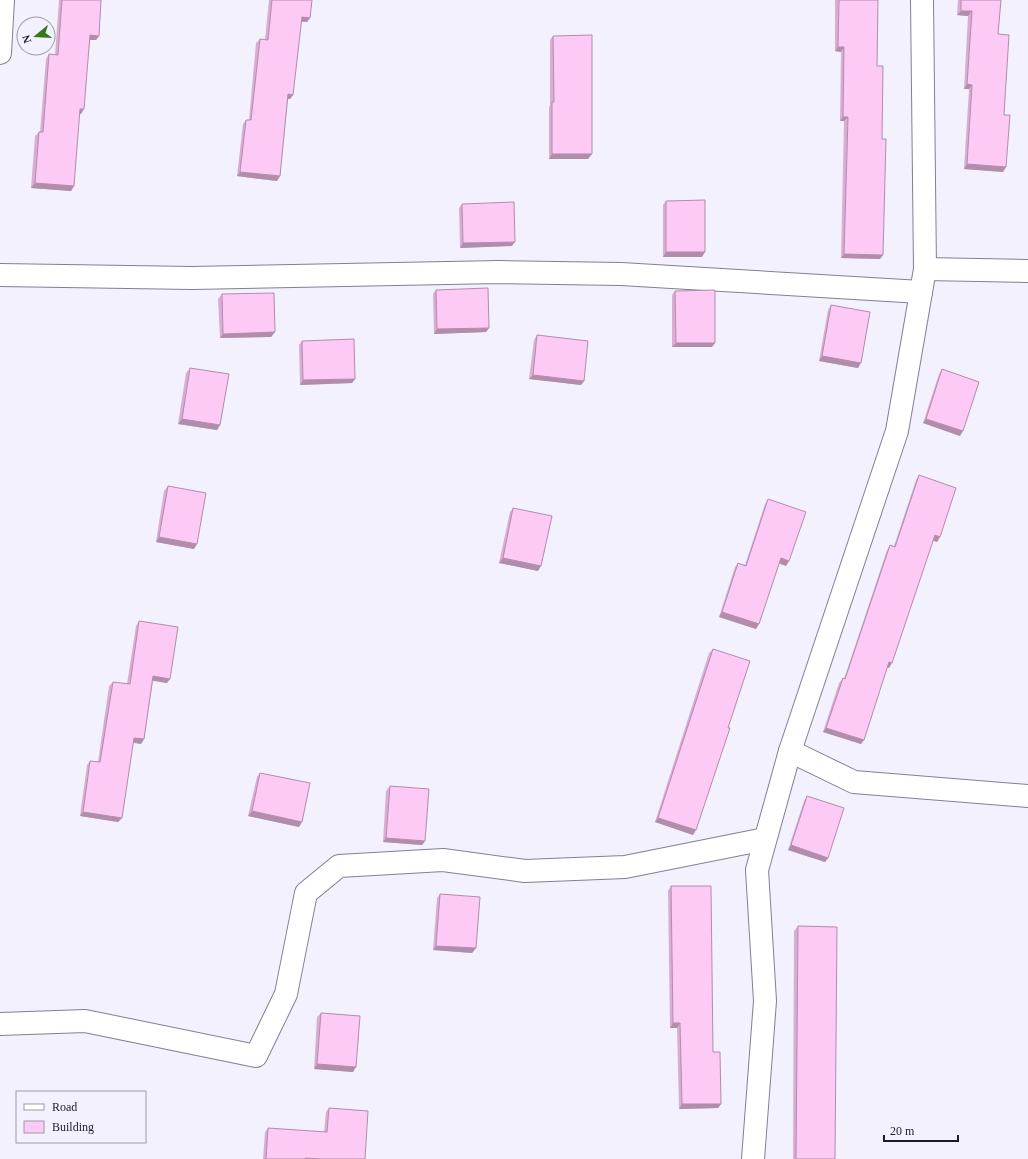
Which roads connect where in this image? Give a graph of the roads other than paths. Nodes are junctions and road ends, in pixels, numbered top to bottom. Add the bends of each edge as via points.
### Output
1 (3, 0) edge
2 (922, 0) edge
3 (0, 53) edge
4 (925, 269) junction
5 (1028, 271) edge
6 (0, 275) edge
7 (921, 292) junction
8 (790, 751) junction
9 (1028, 796) edge
10 (765, 839) junction
11 (0, 1024) edge
12 (753, 1159) edge

1 - 3 street
2 - 4 street
4 - 5 street
4 - 7 street
6 - 7 street via 192,278 499,272 622,274
7 - 8 street via 897,432
8 - 9 street via 854,782
8 - 10 street
10 - 11 street via 625,867 525,871 443,860 339,866 306,893 286,994 256,1056 85,1021
10 - 12 street via 756,870 765,1001

